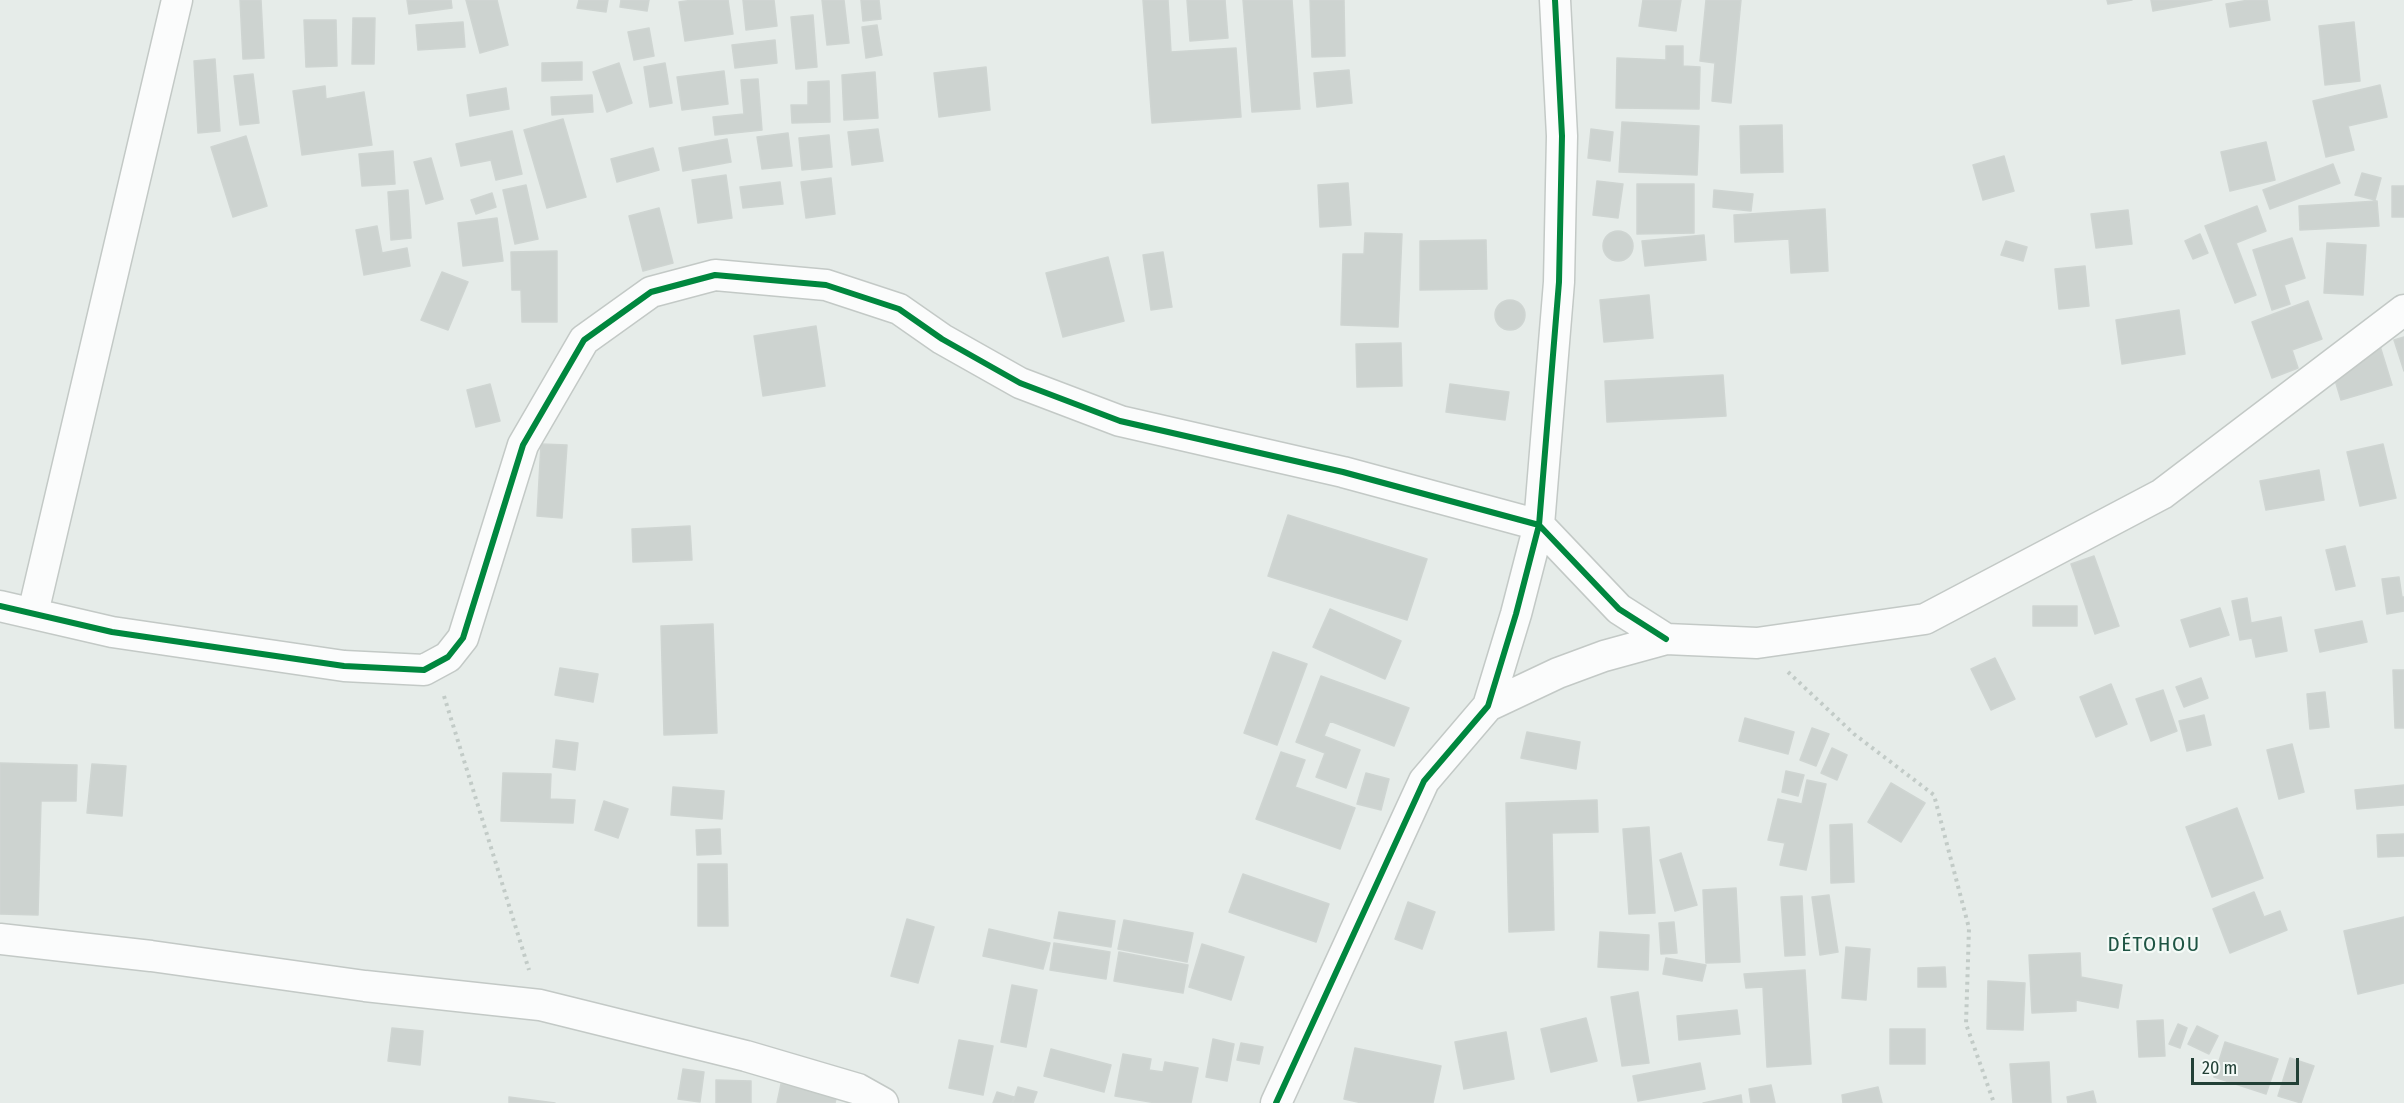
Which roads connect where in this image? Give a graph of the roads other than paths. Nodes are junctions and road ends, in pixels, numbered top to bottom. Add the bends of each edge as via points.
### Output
1 (177, 0) edge
2 (1556, 0) edge
3 (2404, 310) edge
4 (1539, 525) junction
5 (0, 606) edge
6 (33, 613) junction
7 (1666, 639) junction
8 (1488, 706) junction
9 (0, 939) edge
10 (883, 1103) edge
11 (1276, 1103) edge

1 - 6 street
2 - 4 street via 1562,136 1559,282
3 - 7 street via 2162,494 1925,619 1757,643
4 - 6 street via 1343,472 1120,421 1020,382 942,339 899,309 826,285 715,275 651,292 584,340 523,445 463,638 448,657 424,670 344,666 112,632
4 - 7 street via 1619,609
4 - 8 street
5 - 6 street
7 - 8 street via 1558,673
8 - 11 street via 1424,781
9 - 10 street via 540,1005 757,1059 858,1089

